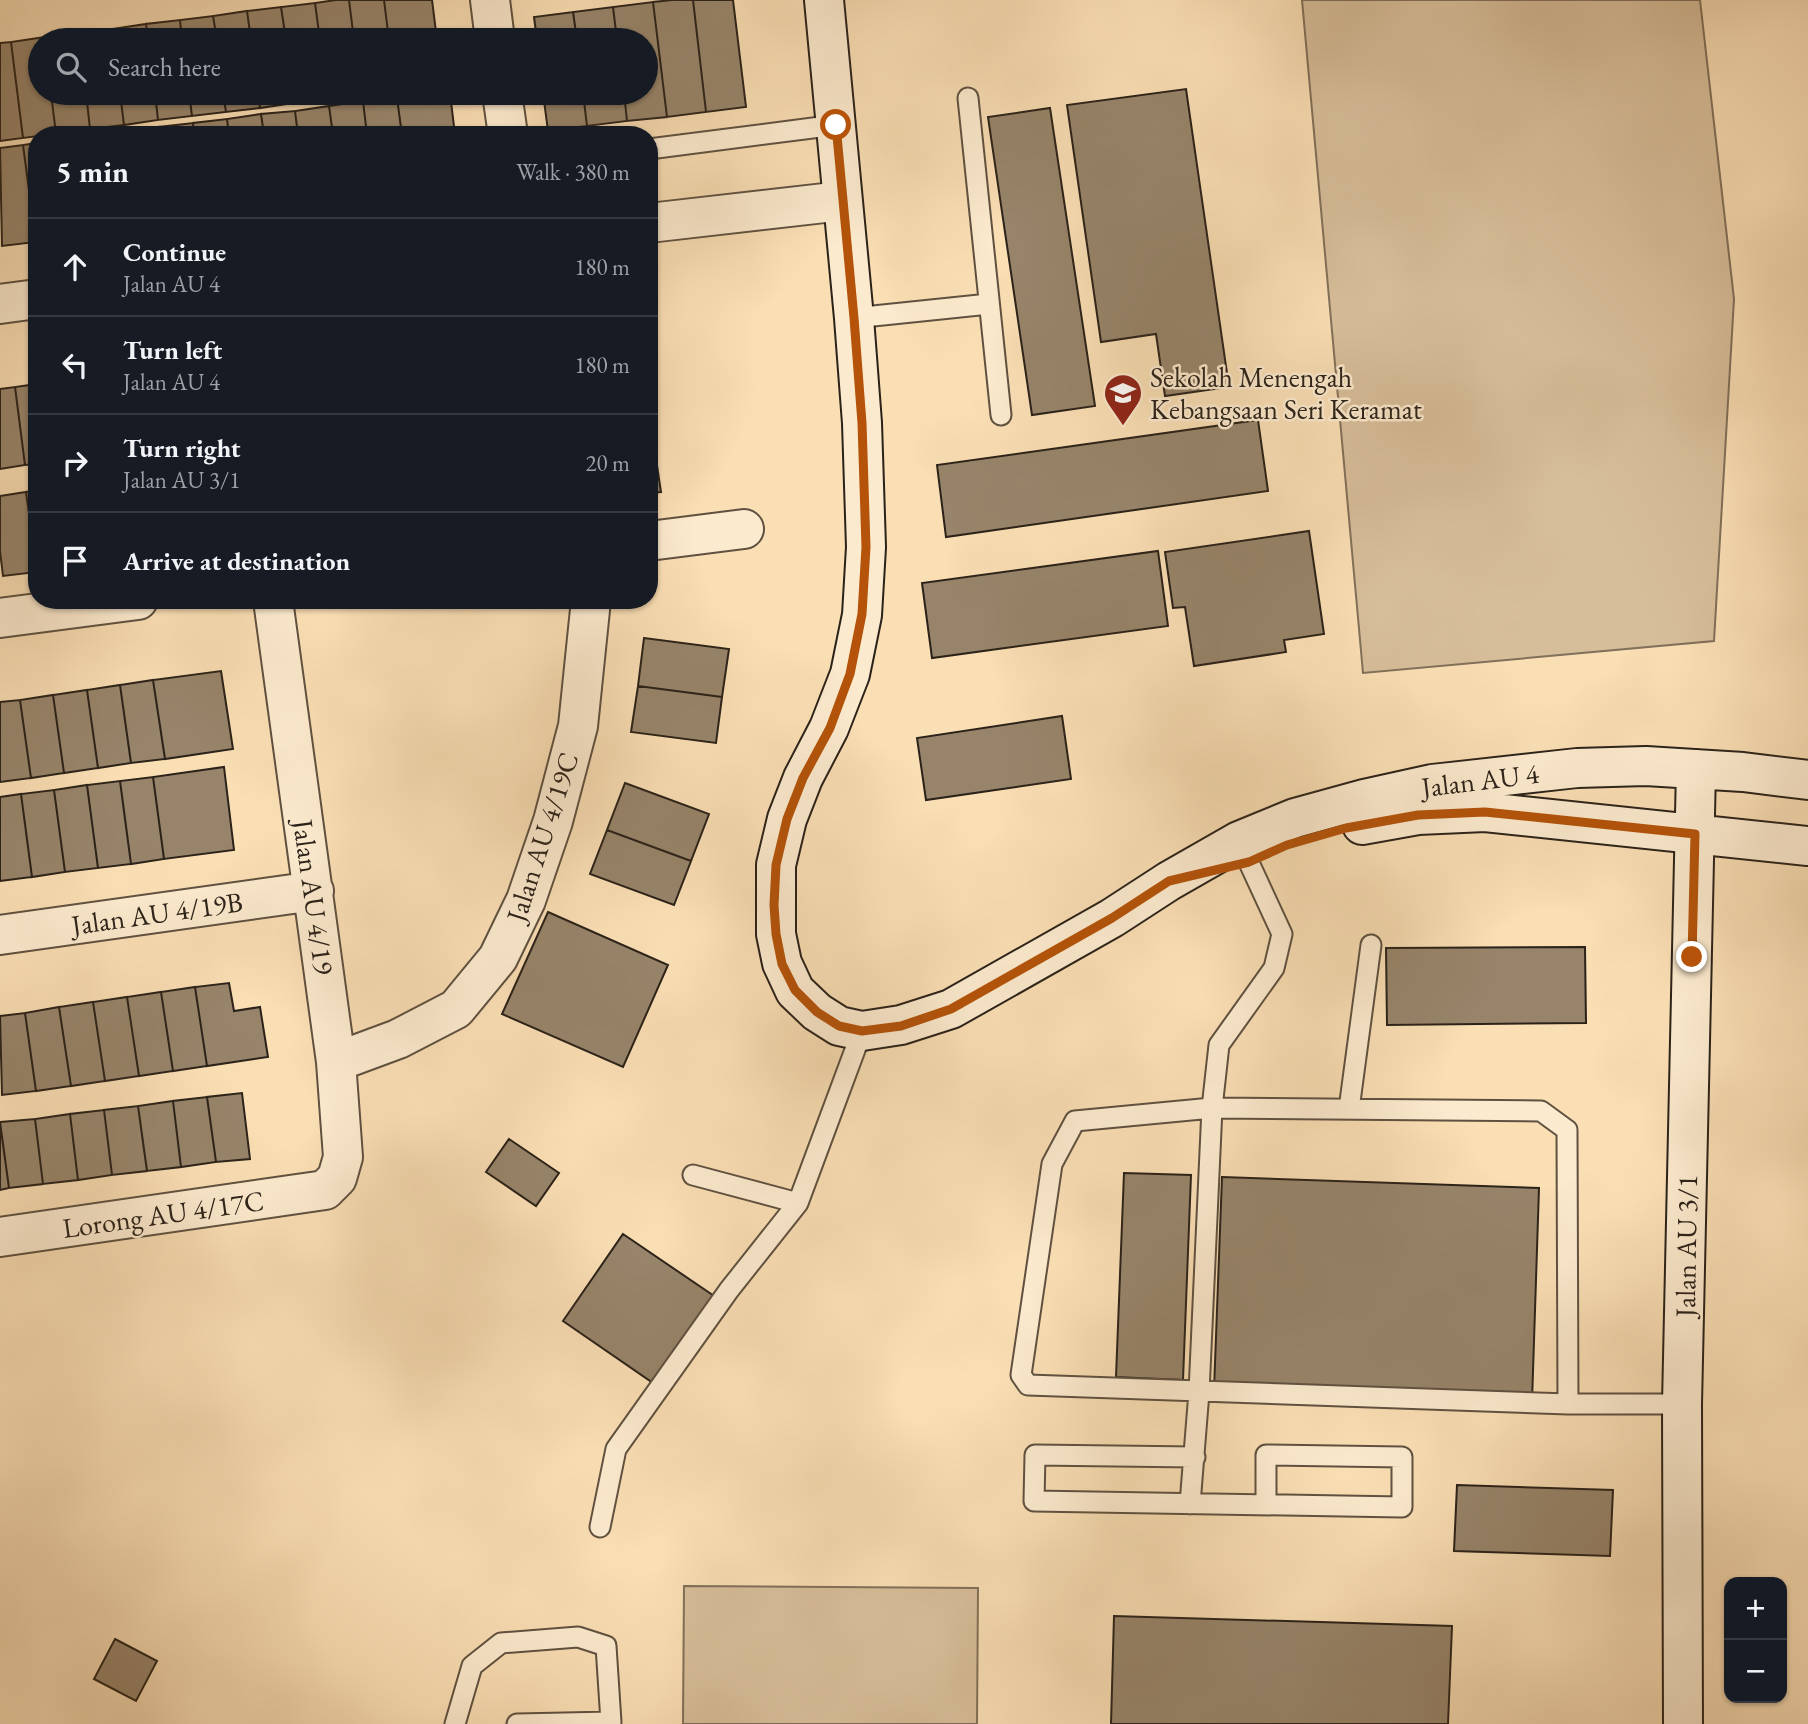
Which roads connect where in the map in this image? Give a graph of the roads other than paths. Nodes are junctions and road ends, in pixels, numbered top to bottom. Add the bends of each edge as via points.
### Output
1 (490, 0) edge
2 (824, 0) edge
3 (494, 28) edge
4 (968, 98) dead end
5 (504, 105) edge
6 (836, 125) junction
7 (507, 126) edge
8 (658, 148) edge
9 (842, 201) junction
10 (658, 222) edge
11 (28, 300) edge
12 (0, 304) edge
13 (989, 304) junction
14 (854, 318) junction
15 (1001, 415) dead end
16 (744, 529) dead end
17 (658, 540) edge
18 (69, 609) edge
19 (274, 609) edge
20 (590, 609) edge
21 (0, 618) edge
22 (1696, 769) junction
23 (1808, 779) edge
24 (1695, 834) junction
25 (1808, 846) edge
26 (1244, 851) junction
27 (314, 891) junction
28 (0, 936) edge
29 (1371, 946) dead end
30 (862, 1031) junction
31 (336, 1062) junction
32 (1212, 1108) junction
33 (1349, 1110) junction
34 (693, 1175) dead end
35 (325, 1190) joint
36 (798, 1203) junction
37 (0, 1237) edge
38 (1199, 1392) junction
39 (1568, 1404) junction
40 (1682, 1404) junction
41 (1195, 1457) junction
42 (1190, 1504) junction
43 (1266, 1505) junction
44 (600, 1527) dead end
45 (455, 1724) edge
46 (517, 1724) edge
47 (1683, 1724) edge

1 - 3 main road
2 - 6 main road, Jalan AU 4
4 - 13 lane
5 - 7 main road
6 - 8 lane
6 - 9 main road, Jalan AU 4
9 - 10 main road
9 - 14 main road, Jalan AU 4
11 - 12 main road
13 - 14 lane
13 - 15 lane
14 - 30 main road, Jalan AU 4 via 866,547 862,614 850,674 787,819 776,865 774,905 782,964 795,990 839,1026
16 - 17 main road
18 - 21 main road
19 - 27 main road, Jalan AU 4/19
20 - 31 main road, Jalan AU 4/19C via 578,726 553,821 526,900 498,958 456,1009 398,1039
22 - 23 main road, Jalan AU 4
22 - 24 main road, Jalan AU 3/1
22 - 26 main road, Jalan AU 4 via 1577,768 1432,784 1295,818
24 - 25 main road, Jalan AU 4
24 - 26 main road, Jalan AU 4 via 1485,812 1418,815
24 - 40 main road, Jalan AU 3/1
26 - 30 main road, Jalan AU 4 via 1169,881 951,1009 901,1026
26 - 32 lane via 1282,934 1274,968 1219,1045
27 - 28 main road, Jalan AU 4/19B
27 - 31 main road, Jalan AU 4/19
29 - 33 lane
30 - 36 lane
31 - 35 main road, Jalan AU 4/19 via 343,1157 337,1178
32 - 33 lane
32 - 38 lane
32 - 38 lane via 1075,1121 1052,1164 1021,1375 1028,1385
33 - 39 lane via 1541,1111 1567,1130
34 - 36 lane
35 - 37 main road, Lorong AU 4/17C
36 - 44 lane via 729,1290 616,1449
38 - 39 lane
38 - 41 lane
39 - 40 lane
40 - 47 main road, Jalan AU 3/1
41 - 42 lane
41 - 42 lane via 1035,1455 1034,1501
42 - 43 lane
43 - 43 lane via 1402,1507 1402,1457 1266,1455
45 - 46 lane via 472,1666 501,1643 578,1637 606,1646 611,1722

